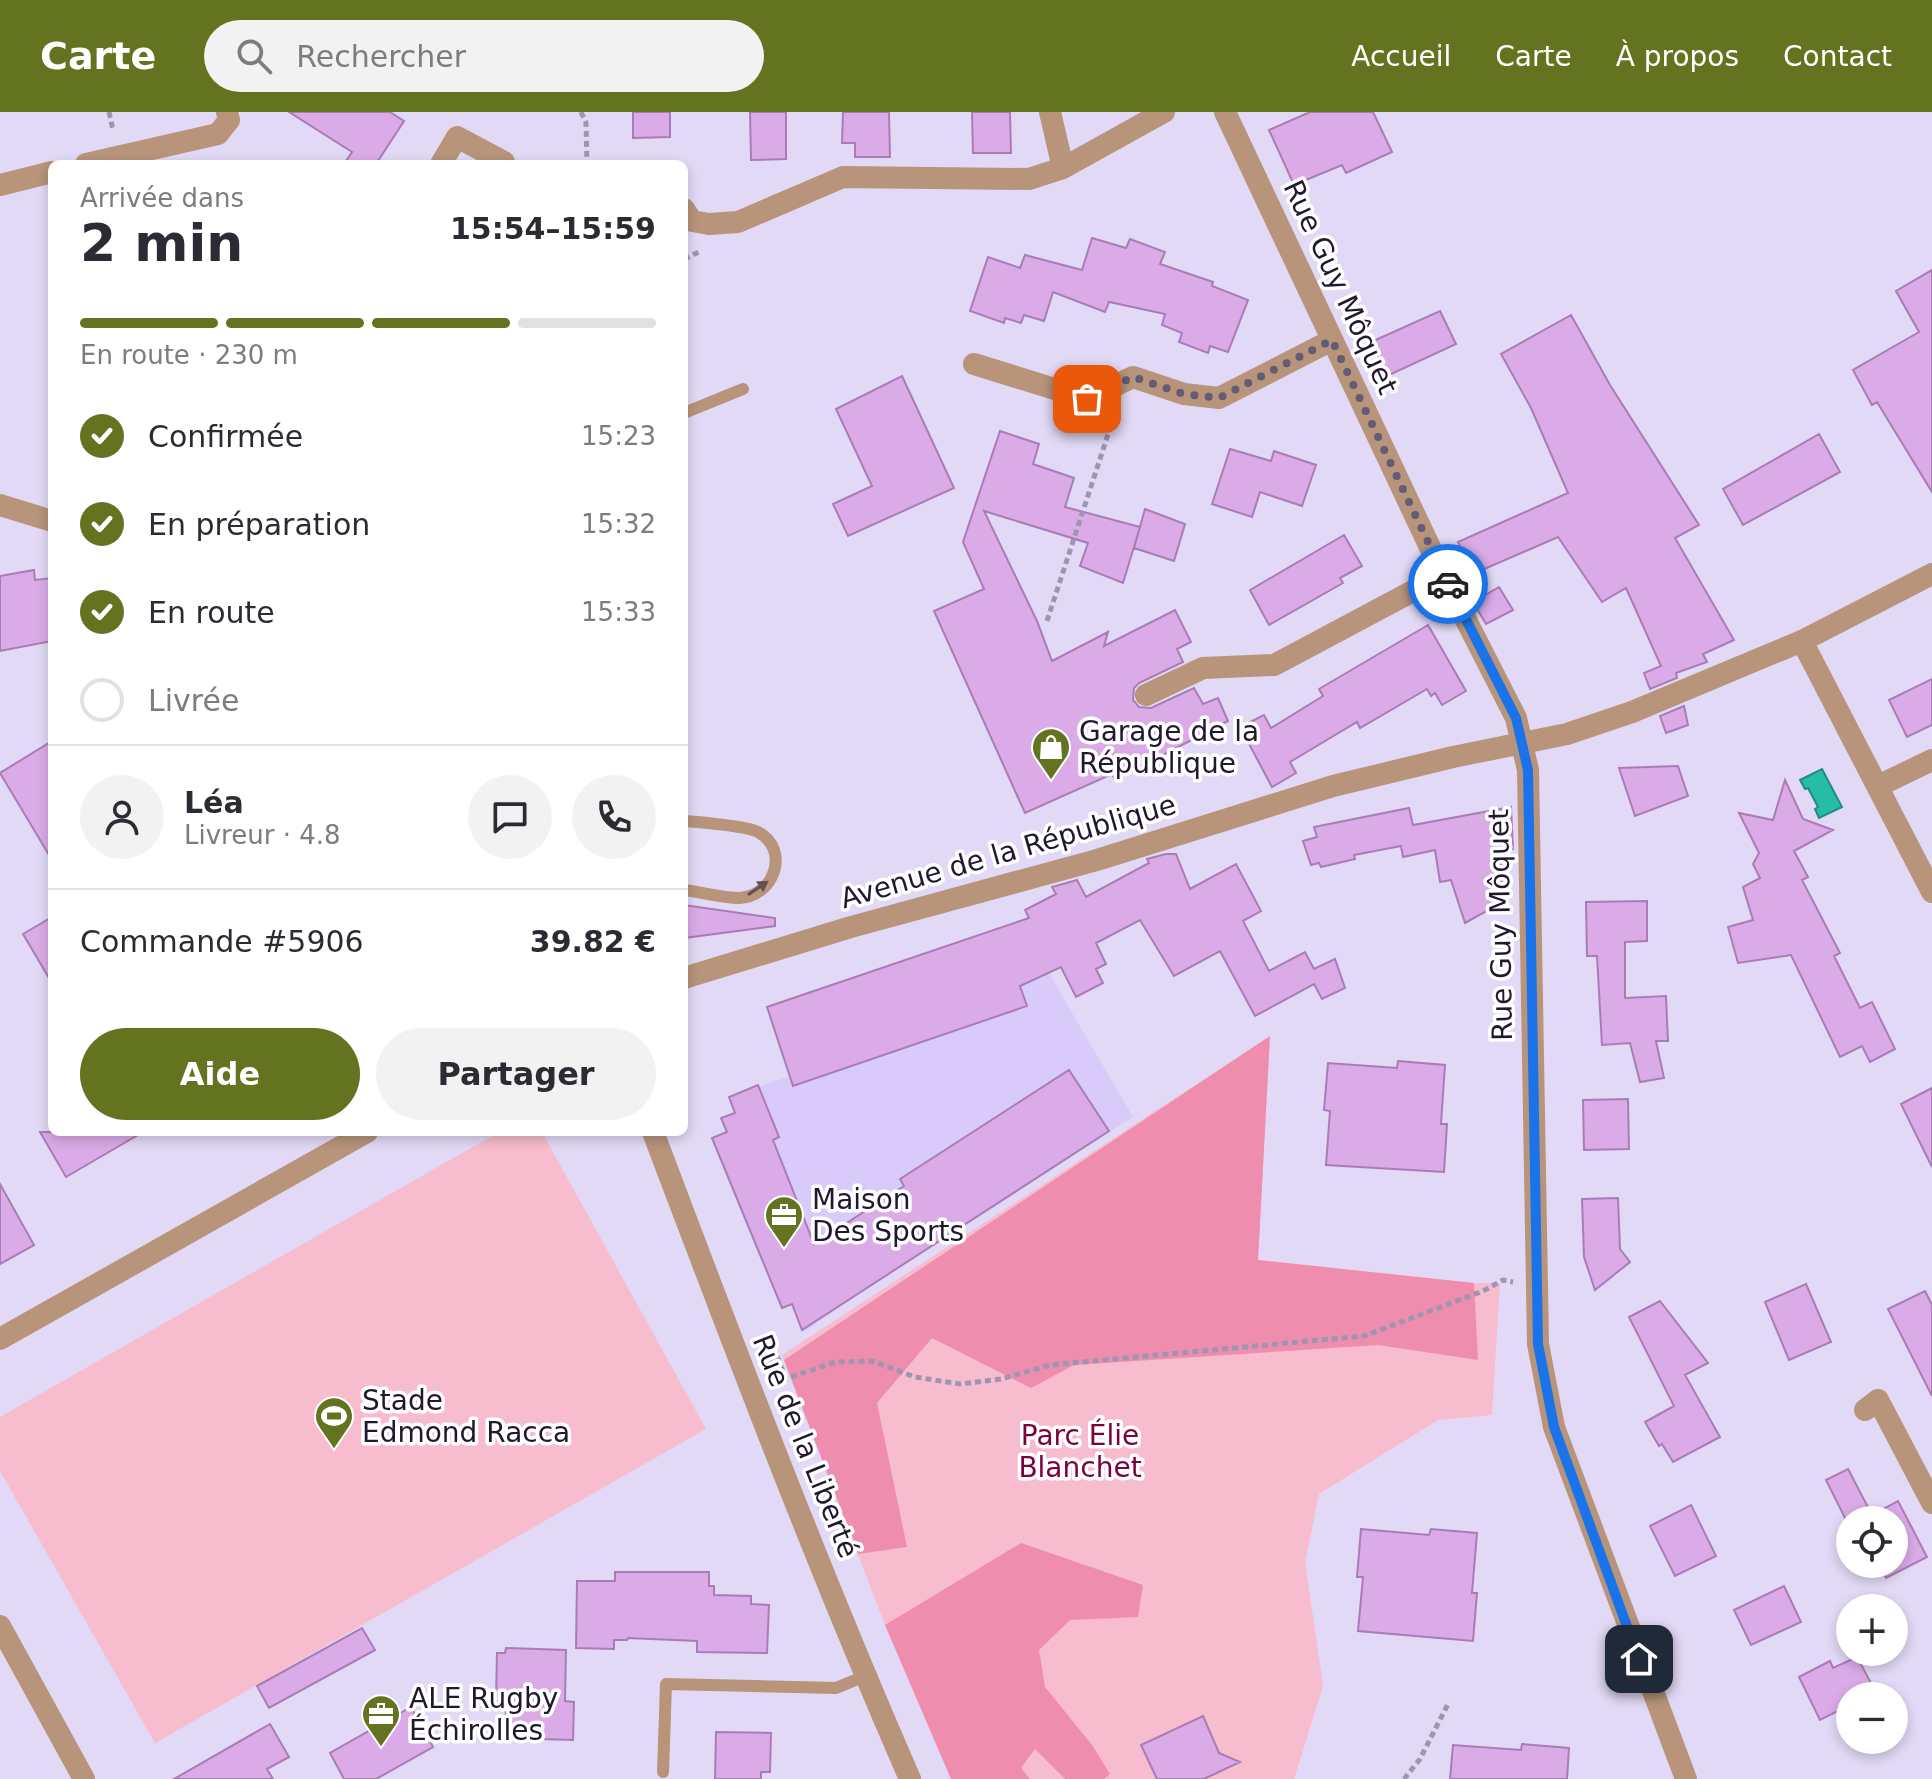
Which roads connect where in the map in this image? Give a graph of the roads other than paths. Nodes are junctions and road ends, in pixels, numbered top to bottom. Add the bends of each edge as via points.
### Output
1 (227, 112) edge
2 (1050, 112) edge
3 (1164, 112) edge
4 (1225, 112) edge
5 (104, 160) edge
6 (443, 160) edge
7 (500, 160) edge
8 (1063, 168) junction
9 (48, 173) edge
10 (0, 185) edge
11 (688, 215) edge
12 (1332, 340) junction
13 (974, 364) dead end
14 (743, 389) dead end
15 (688, 411) edge
16 (0, 505) edge
17 (48, 520) edge
18 (1932, 574) edge
19 (1443, 575) junction
20 (1802, 641) junction
21 (1146, 695) dead end
22 (1523, 743) junction
23 (1932, 760) edge
24 (1878, 786) junction
25 (688, 822) edge
26 (688, 891) edge
27 (1932, 892) edge
28 (688, 977) edge
29 (360, 1136) edge
30 (655, 1136) edge
31 (0, 1339) edge
32 (1865, 1410) dead end
33 (1932, 1503) edge
34 (0, 1626) edge
35 (8, 1662) edge
36 (865, 1676) junction
37 (663, 1772) dead end
38 (84, 1779) edge
39 (910, 1779) edge
40 (1686, 1779) edge

1 - 5 street via 229,120 218,134
2 - 8 street
3 - 8 street
4 - 12 street, Rue Guy Môquet
6 - 7 street via 457,137
8 - 11 street via 1029,179 843,177 738,222 709,224
9 - 10 street
12 - 13 street via 1219,398 1184,394 1133,377 1087,399
12 - 19 street, Rue Guy Môquet
14 - 15 lane
16 - 17 street
18 - 20 street, Avenue de la République
19 - 21 street via 1274,665 1203,668
19 - 22 street, Rue Guy Môquet via 1516,718
20 - 22 street, Avenue de la République via 1632,712
20 - 24 street
22 - 28 street, Avenue de la République via 1333,786 1097,860
22 - 40 street, Rue Guy Môquet via 1528,770 1538,1344 1554,1427
23 - 24 street
24 - 27 street
26 -> 25 lane via 742,898 758,892 775,871 777,856 756,831
29 - 31 street
30 - 36 street, Rue de la Liberté
32 - 33 street via 1878,1400
34 - 35 street
35 - 38 street
36 - 37 lane via 836,1688 666,1684
36 - 39 street, Rue de la Liberté

